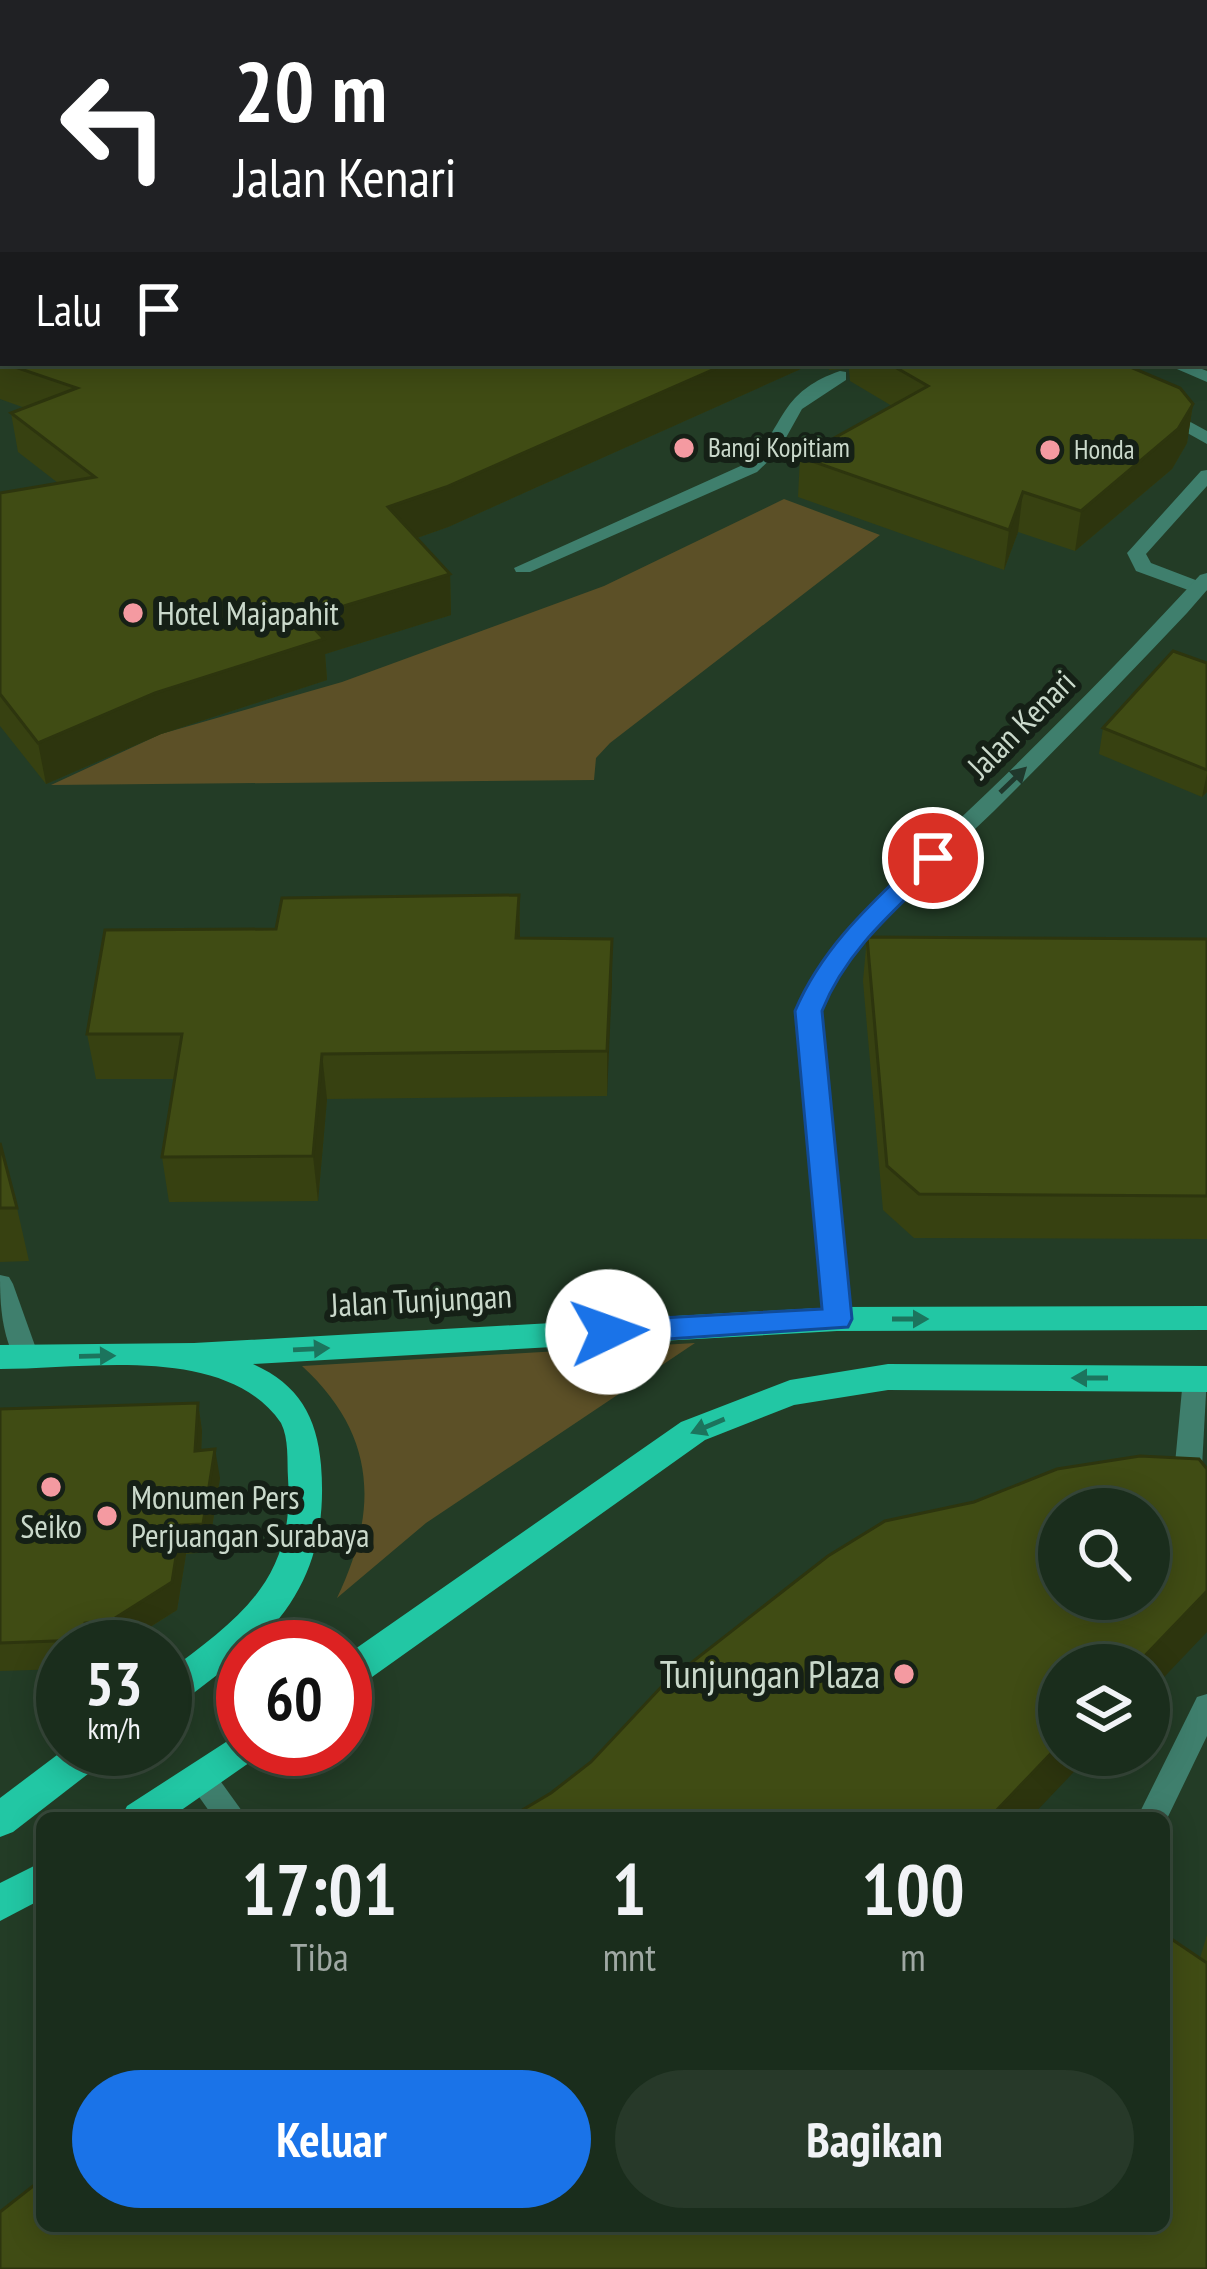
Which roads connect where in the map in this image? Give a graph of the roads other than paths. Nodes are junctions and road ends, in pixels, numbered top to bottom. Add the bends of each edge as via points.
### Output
1 (840, 376) dead end
2 (1140, 402) edge
3 (1207, 439) edge
4 (1207, 476) edge
5 (523, 568) dead end
6 (1203, 583) edge
7 (0, 1284) edge
8 (1207, 1318) edge
9 (837, 1319) junction
10 (194, 1355) junction
11 (13, 1357) edge
12 (1202, 1379) edge
13 (1186, 1487) edge
14 (372, 1657) edge
15 (192, 1673) edge
16 (1207, 1706) edge
17 (216, 1766) edge
18 (58, 1776) edge
19 (200, 1777) junction
20 (149, 1812) edge
21 (227, 1812) edge
22 (1155, 1812) edge
23 (0, 1820) edge
24 (36, 1883) edge
25 (0, 1904) edge

1 - 5 street via 803,398 778,444 752,468
2 - 3 street
4 - 6 street via 1136,553 1143,567
9 -> 6 street, Jalan Kenari via 808,1011 822,977
7 - 11 street
9 -> 8 main road, Jalan Tunjungan
10 -> 9 main road, Jalan Tunjungan
11 -> 10 main road, Jalan Tunjungan
10 - 15 main road via 254,1377 288,1404 302,1432 305,1517 295,1565 279,1593 246,1632
12 - 13 street
12 -> 14 main road via 888,1377 790,1393 693,1431
16 - 22 street
17 - 19 main road
18 - 23 main road
19 - 20 main road
19 - 21 street
24 - 25 main road

